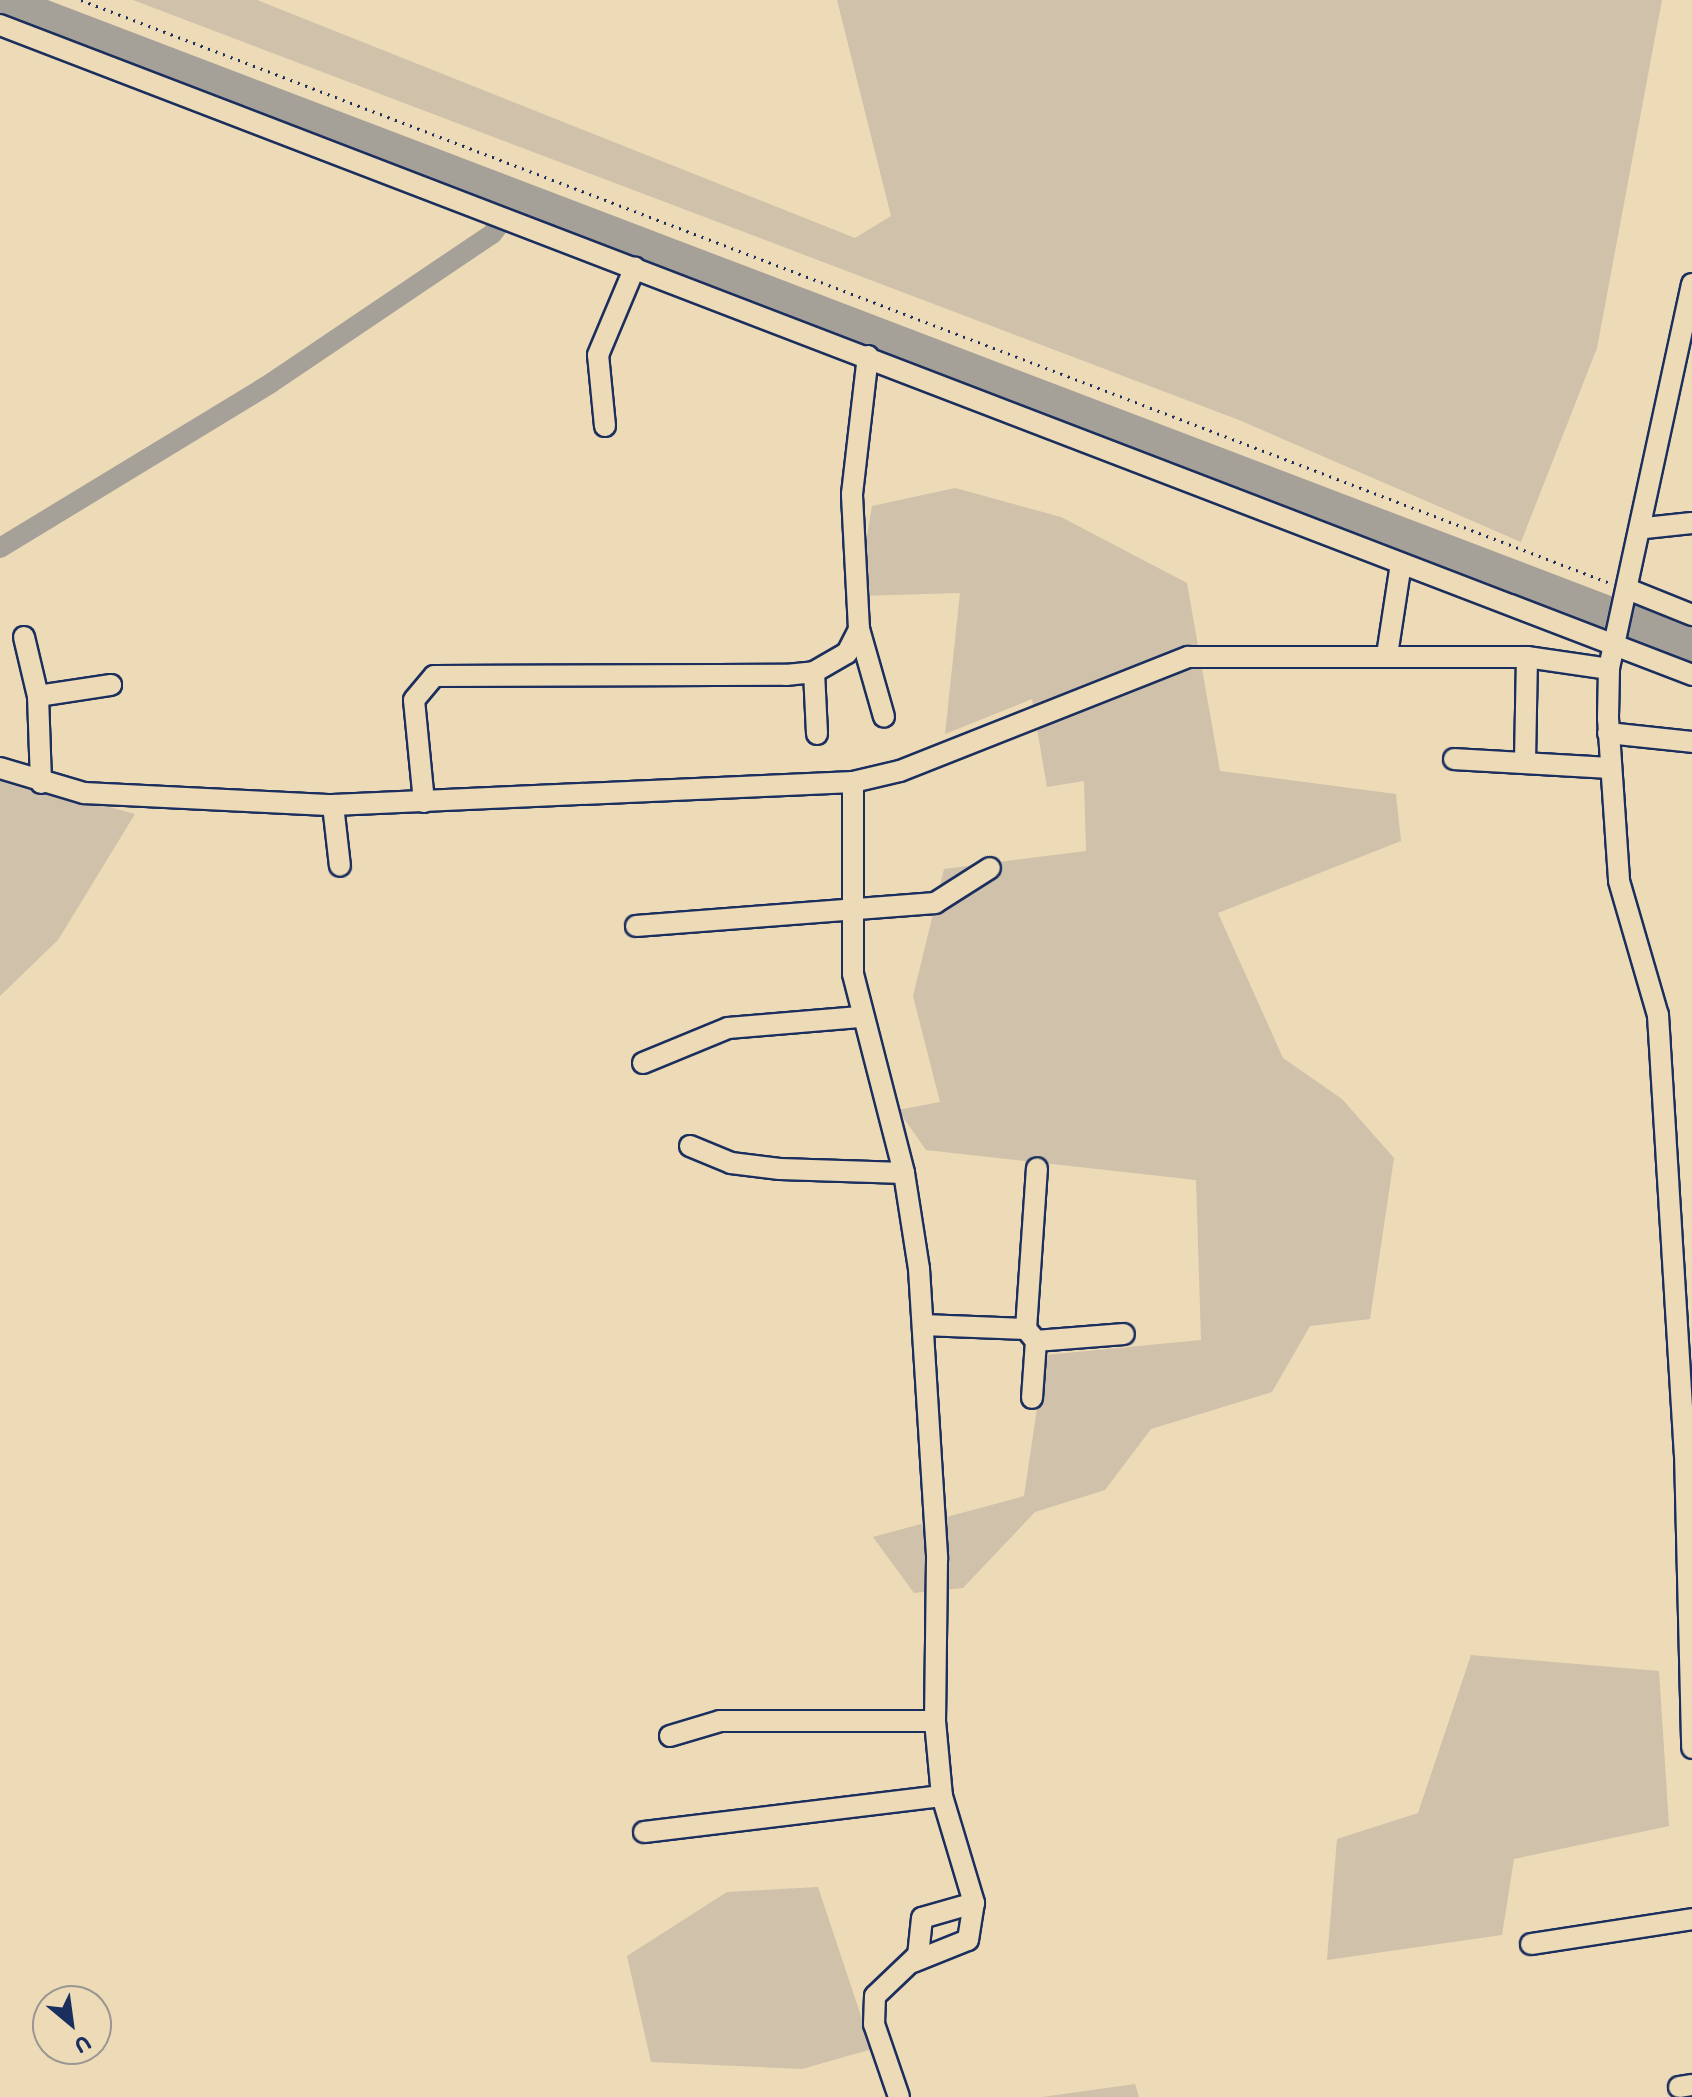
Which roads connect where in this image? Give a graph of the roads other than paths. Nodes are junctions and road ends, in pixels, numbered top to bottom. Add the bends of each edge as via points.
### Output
1 (0, 25) edge
2 (635, 267) junction
3 (1692, 284) edge
4 (868, 356) junction
5 (605, 426) dead end
6 (1692, 523) edge
7 (1645, 528) junction
8 (1401, 564) junction
9 (1629, 594) junction
10 (1692, 615) edge
11 (859, 629) junction
12 (24, 637) dead end
13 (1615, 640) junction
14 (1387, 655) junction
15 (1527, 657) junction
16 (1609, 669) junction
17 (814, 672) junction
18 (1692, 675) edge
19 (111, 685) dead end
20 (38, 696) junction
21 (884, 717) dead end
22 (1608, 733) junction
23 (817, 734) dead end
24 (1692, 742) edge
25 (1454, 759) dead end
26 (1525, 761) junction
27 (0, 768) edge
28 (1609, 768) junction
29 (853, 782) junction
30 (41, 783) junction
31 (424, 802) junction
32 (333, 805) junction
33 (340, 866) dead end
34 (990, 868) dead end
35 (849, 905) junction
36 (636, 926) dead end
37 (860, 1017) junction
38 (643, 1063) dead end
39 (690, 1146) dead end
40 (1037, 1168) dead end
41 (904, 1173) junction
42 (923, 1325) junction
43 (1124, 1334) dead end
44 (1031, 1335) junction
45 (1032, 1398) dead end
46 (935, 1721) junction
47 (670, 1736) dead end
48 (1692, 1748) edge
49 (942, 1796) junction
50 (644, 1832) dead end
51 (974, 1903) junction
52 (1692, 1919) edge
53 (1531, 1944) dead end
54 (913, 1962) junction
55 (899, 2097) edge

1 - 2 street
2 - 4 street
2 - 5 street via 598,355
3 - 7 street
4 - 8 street
4 - 11 street via 852,494
6 - 7 street
7 - 9 street
8 - 13 street
8 - 14 street
9 - 10 street
9 - 13 street
11 - 17 street via 847,653
11 - 21 street
12 - 20 street
13 - 16 street
13 - 18 street
14 - 15 street
14 - 29 street via 1188,657 900,771
15 - 16 street
15 - 26 street
16 - 22 street
17 - 23 street
17 - 31 street via 434,676 414,700
19 - 20 street
20 - 30 street
22 - 24 street
22 - 28 street
25 - 26 street
26 - 28 street
27 - 30 street
28 - 48 street via 1619,881 1658,1015 1685,1453
29 - 31 street
29 - 35 street
30 - 32 street via 84,793
31 - 32 street
32 - 33 street
34 - 35 street via 935,903
35 - 36 street via 724,925
35 - 37 street
37 - 38 street via 728,1028
37 - 41 street
39 - 41 street via 731,1163
40 - 44 street
41 - 42 street
42 - 44 street
42 - 46 street via 937,1559
43 - 44 street
44 - 45 street
46 - 47 street via 720,1721
46 - 49 street
49 - 50 street
49 - 51 street
51 - 54 street via 968,1940
51 - 54 street via 922,1918
52 - 53 street
54 - 55 street via 872,2005

